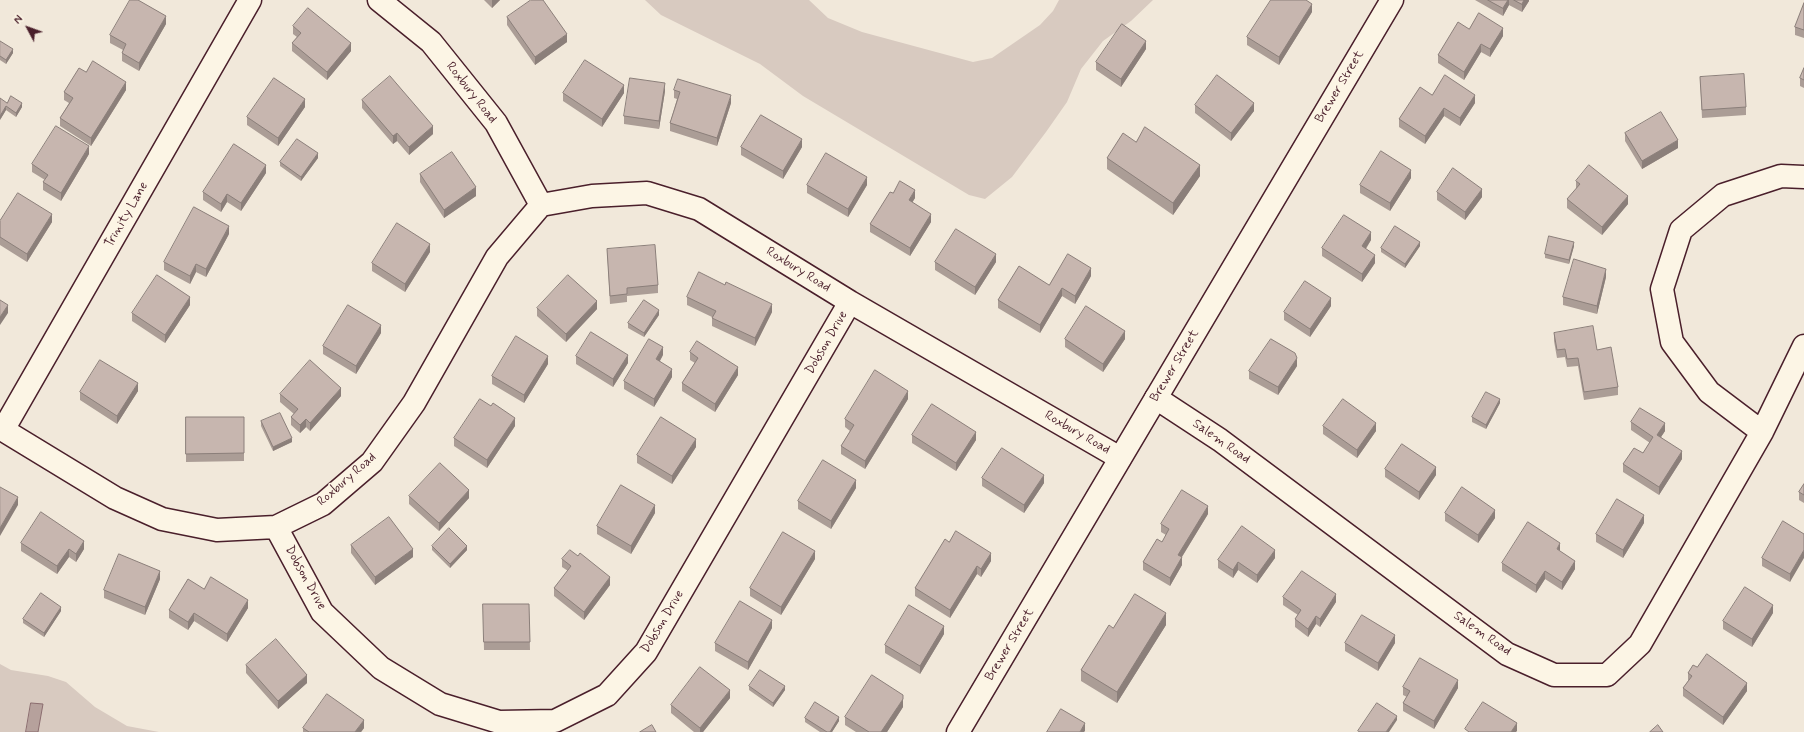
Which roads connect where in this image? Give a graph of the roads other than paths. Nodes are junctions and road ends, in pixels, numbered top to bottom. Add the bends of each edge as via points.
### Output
1 (250, 0) edge
2 (379, 0) edge
3 (1392, 0) edge
4 (1804, 177) edge
5 (541, 205) junction
6 (850, 302) junction
7 (1804, 346) edge
8 (1156, 398) junction
9 (2, 429) edge
10 (1762, 432) junction
11 (1120, 458) junction
12 (276, 527) junction
13 (958, 732) edge

1 - 9 street, Trinity Lane
2 - 5 street, Roxbury Road via 431,42 491,118
3 - 8 street, Brewer Street
4 - 10 street via 1781,176 1723,195 1681,230 1662,289 1672,342 1709,392
5 - 6 street, Roxbury Road via 592,196 647,193 698,209
5 - 12 street, Roxbury Road via 497,257 414,403 372,462 323,504
6 - 11 street, Roxbury Road
6 - 12 street, Dobson Drive via 646,652 607,695 555,721 499,722 440,704 381,668 322,612
7 - 10 street, Salem Road
8 - 10 street, Salem Road via 1220,440 1508,654 1554,675 1607,675 1640,644
8 - 11 street, Brewer Street
9 - 12 street, Roxbury Road via 115,498 162,519 217,530
11 - 13 street, Brewer Street

